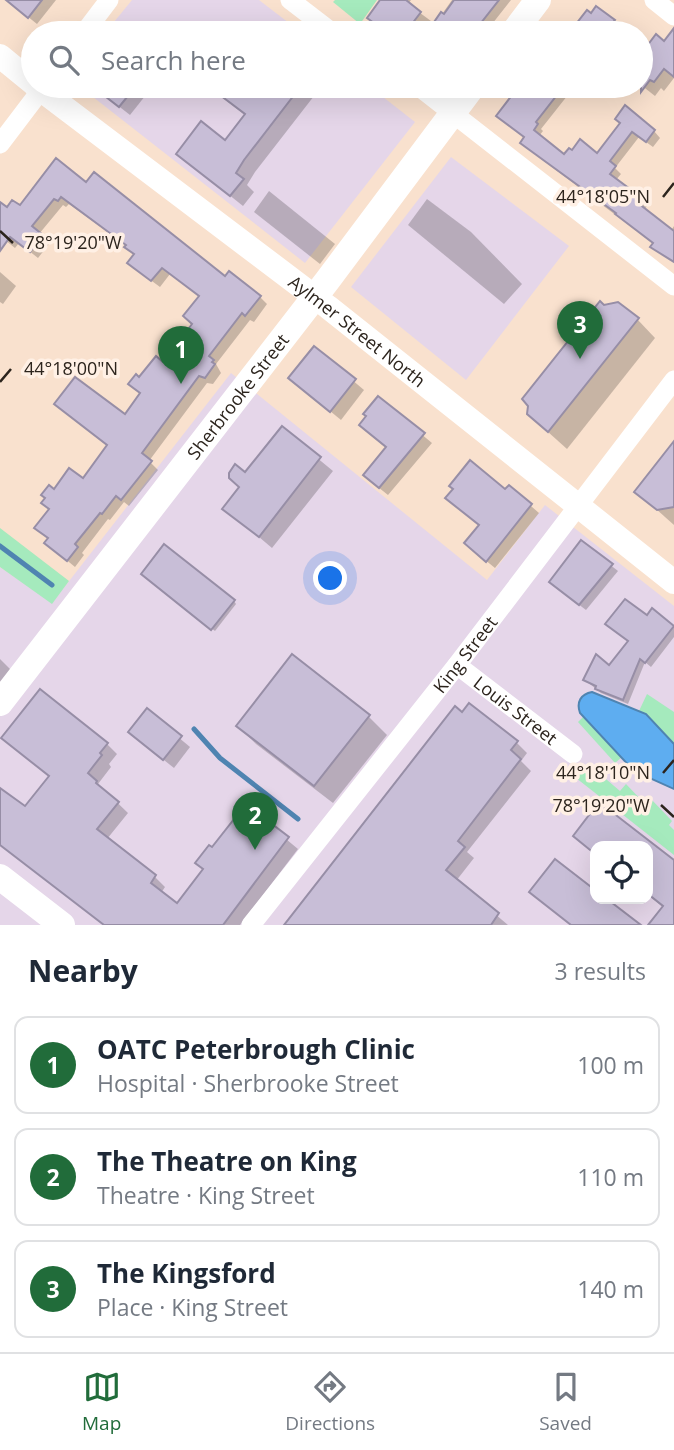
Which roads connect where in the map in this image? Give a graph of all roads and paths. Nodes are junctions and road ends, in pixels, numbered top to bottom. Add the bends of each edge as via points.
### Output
1 (109, 0) edge
2 (290, 0) edge
3 (538, 0) edge
4 (654, 0) edge
5 (674, 16) edge
6 (93, 21) edge
7 (317, 21) edge
8 (522, 21) edge
9 (0, 56) edge
10 (21, 72) edge
11 (31, 98) edge
12 (55, 98) edge
13 (433, 98) edge
14 (464, 98) edge
15 (453, 114) junction
16 (0, 144) edge
17 (674, 286) edge
18 (314, 297) junction
19 (674, 380) edge
20 (578, 507) junction
21 (674, 582) edge
22 (457, 665) junction
23 (0, 703) edge
24 (573, 754) dead end
25 (0, 877) edge
26 (62, 925) edge
27 (251, 925) edge

1 - 6 street
2 - 7 street
3 - 8 main road
4 - 5 street
9 - 10 street, Aylmer Street North
11 - 16 street
12 - 18 street, Aylmer Street North
13 - 15 street
14 - 15 main road, Sherbrooke Street
15 - 17 street
15 - 18 main road, Sherbrooke Street
18 - 20 street, Aylmer Street North
18 - 23 main road, Sherbrooke Street
19 - 20 street, King Street
20 - 21 street, Aylmer Street North
20 - 22 street, King Street
22 - 24 street, Louis Street
22 - 27 street, King Street
25 - 26 main road

